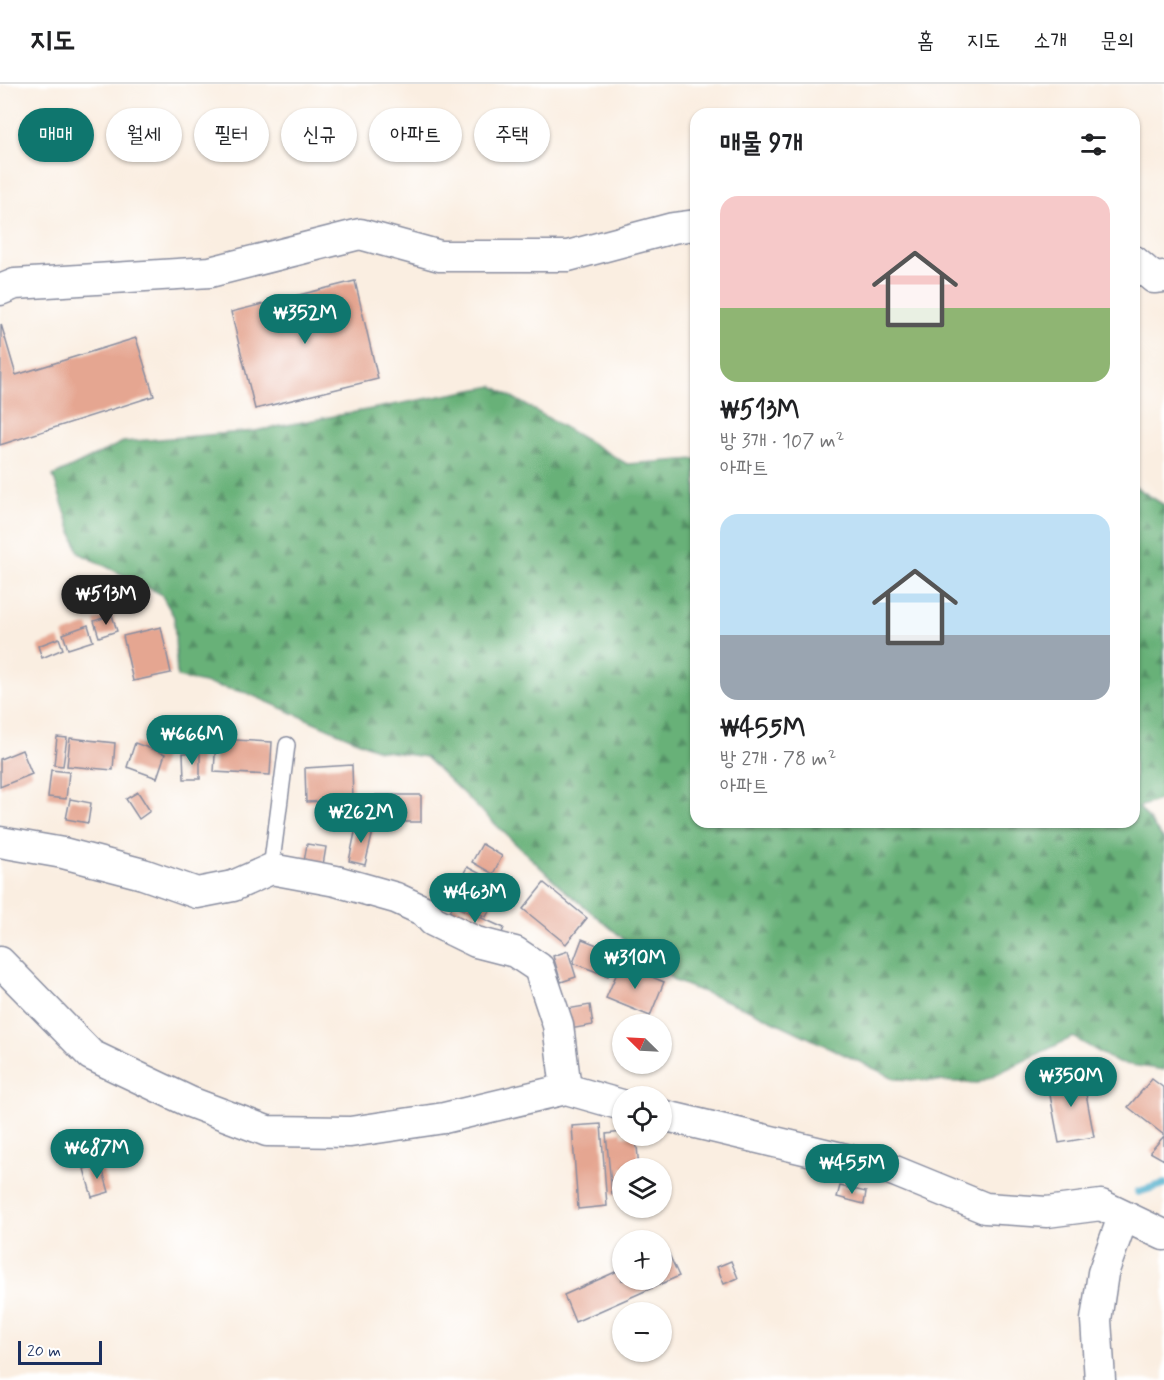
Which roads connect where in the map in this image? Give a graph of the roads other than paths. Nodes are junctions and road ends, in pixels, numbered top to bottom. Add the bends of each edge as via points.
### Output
1 (690, 226) edge
2 (1140, 266) edge
3 (1164, 277) edge
4 (0, 290) edge
5 (287, 745) dead end
6 (0, 842) edge
7 (270, 869) junction
8 (0, 962) edge
9 (566, 1089) junction
10 (612, 1102) edge
11 (672, 1116) edge
12 (1123, 1216) junction
13 (1164, 1235) edge
14 (1100, 1380) edge

1 - 4 street via 568,256 440,256 360,234 210,272 15,284
2 - 3 street via 1154,278
5 - 7 lane
6 - 7 street via 136,872 197,893 232,886
7 - 9 street via 336,880 396,898 476,942 515,952 540,968 558,1025
8 - 9 street via 91,1055 190,1102 267,1131 350,1132 444,1118
9 - 10 street
11 - 12 street via 892,1170 984,1208 1047,1212 1101,1205
12 - 13 street
12 - 14 street via 1103,1273 1096,1320

